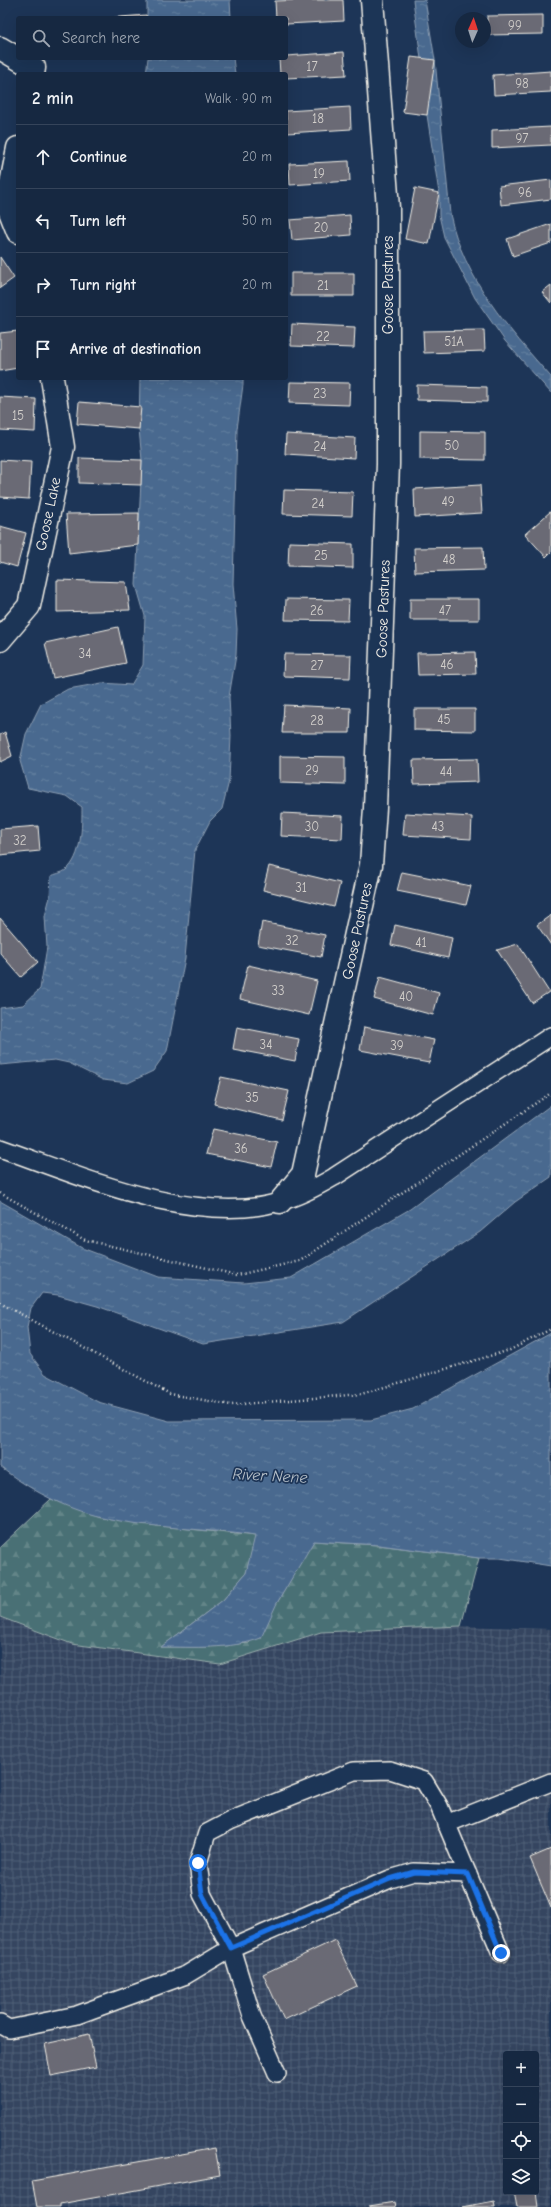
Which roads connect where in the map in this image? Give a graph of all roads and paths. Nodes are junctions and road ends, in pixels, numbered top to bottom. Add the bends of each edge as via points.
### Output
1 (372, 0) edge
2 (0, 48) edge
3 (16, 57) edge
4 (20, 60) edge
5 (33, 72) edge
6 (16, 155) edge
7 (3, 202) edge
8 (16, 228) edge
9 (52, 380) edge
10 (0, 640) edge
11 (551, 1036) edge
12 (0, 1148) edge
13 (280, 1202) junction
14 (0, 1303) edge
15 (551, 1329) edge
16 (551, 1782) edge
17 (446, 1824) junction
18 (468, 1874) junction
19 (231, 1948) junction
20 (501, 1953) dead end
21 (0, 2024) edge
22 (277, 2073) dead end

1 - 13 street, Goose Pastures via 388,208 388,464 371,865 304,1174
2 - 3 street
4 - 5 street via 34,68
6 - 7 street
7 - 8 street
9 - 10 street, Goose Lake via 63,447 29,606
11 - 13 lane via 334,1178
12 - 13 lane via 163,1202 199,1207 242,1208
14 - 15 path via 170,1394 231,1405 361,1394 510,1350
16 - 17 lane
17 - 18 lane
17 - 19 lane via 424,1781 390,1770 354,1771 232,1820 207,1833 198,1863 202,1894
18 - 19 lane via 414,1872 390,1879
18 - 20 lane
19 - 21 lane via 186,1975 77,2014 9,2029
19 - 22 lane via 252,2016

